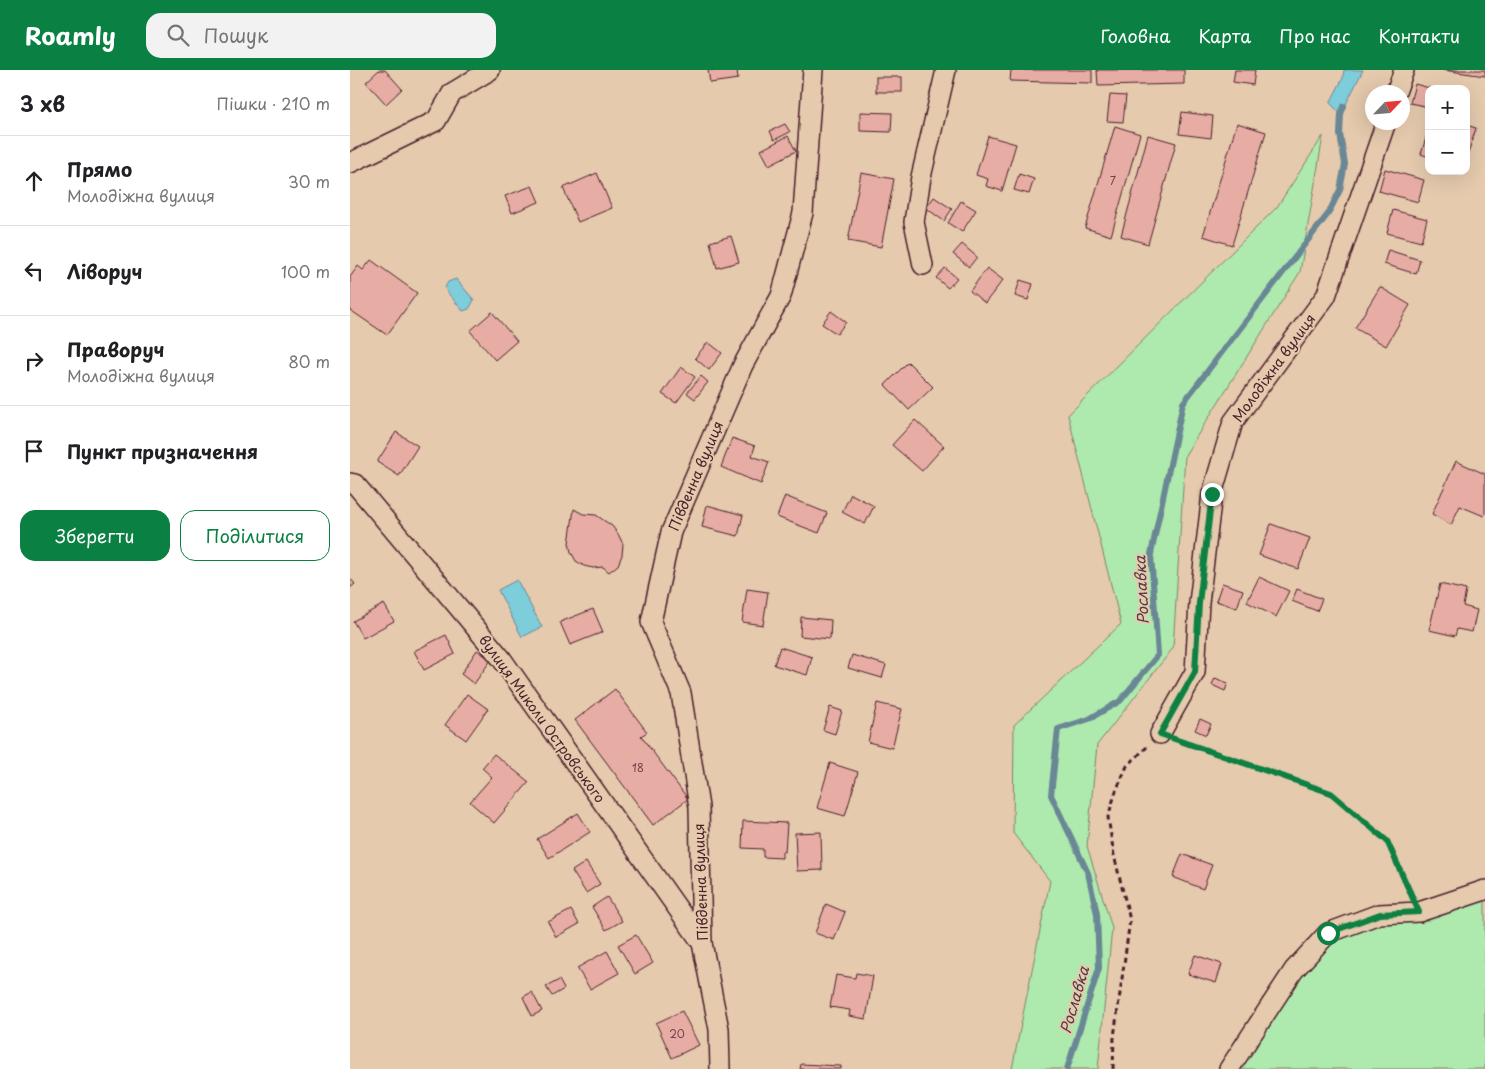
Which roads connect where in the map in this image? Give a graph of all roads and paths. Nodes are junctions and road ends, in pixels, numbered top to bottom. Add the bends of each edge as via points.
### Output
1 (490, 70) edge
2 (813, 70) edge
3 (946, 70) edge
4 (1404, 70) edge
5 (1399, 85) edge
6 (1383, 130) edge
7 (350, 163) edge
8 (923, 264) dead end
9 (350, 483) edge
10 (1160, 734) junction
11 (1485, 890) edge
12 (1419, 912) junction
13 (702, 943) junction
14 (720, 1069) edge
15 (1113, 1069) edge
16 (1229, 1069) edge

1 - 7 street via 452,94 436,121
2 - 13 street, Південна вулиця via 803,213 781,296 743,365 671,532 651,622 681,693 698,807
3 - 8 street via 914,222
4 - 5 street
6 - 10 street, Молодіжна вулиця via 1326,296 1233,422 1212,494 1199,603 1195,672
9 - 13 street, вулиця Миколи Островського via 355,484 501,658
10 - 12 path via 1331,793 1387,841
10 - 15 path via 1127,766 1108,817 1130,920 1114,1037
11 - 12 street
12 - 16 street via 1380,914 1328,933 1294,970
13 - 14 street, Південна вулиця via 718,1029

